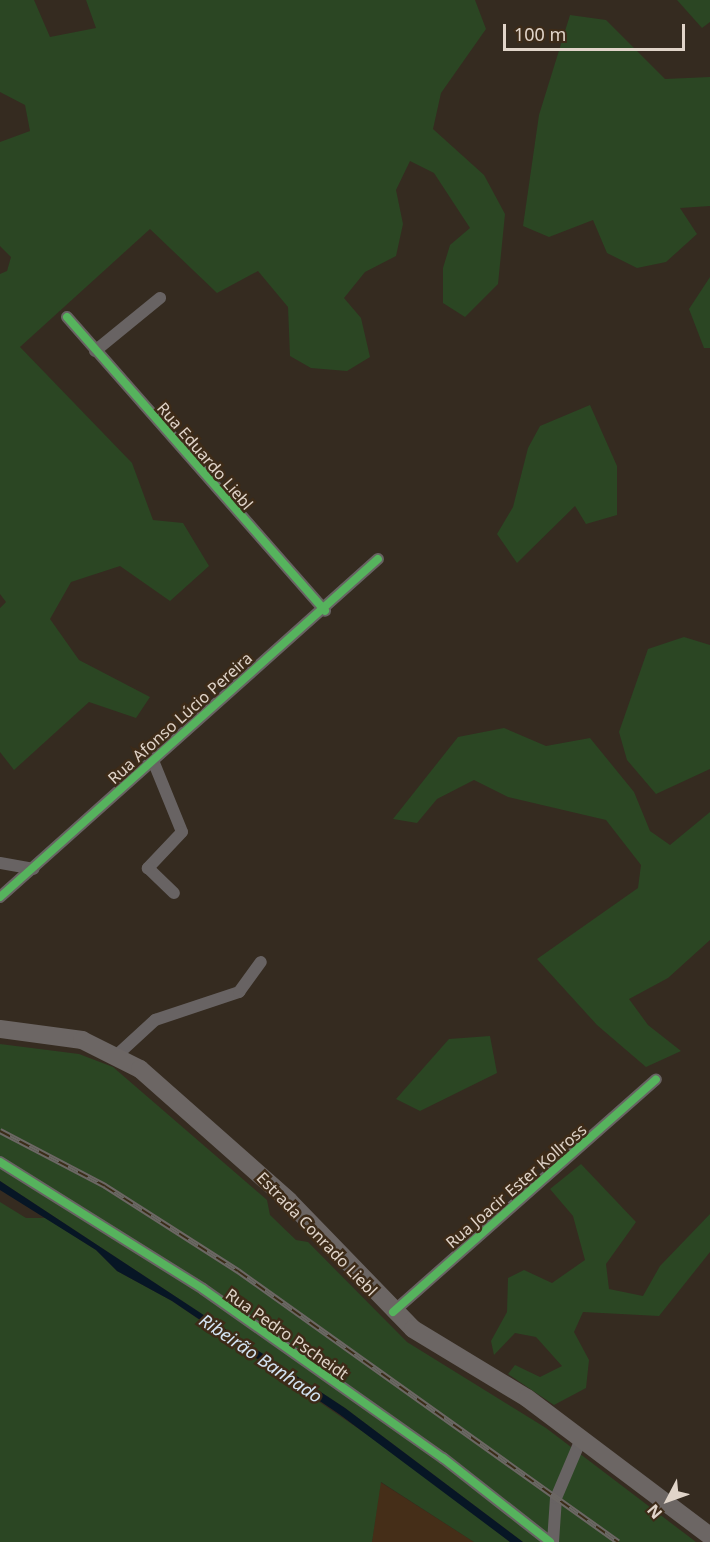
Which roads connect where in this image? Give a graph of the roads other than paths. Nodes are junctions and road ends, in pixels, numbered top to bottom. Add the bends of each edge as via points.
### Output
1 (160, 298) dead end
2 (67, 317) dead end
3 (95, 351) junction
4 (378, 560) dead end
5 (324, 611) junction
6 (154, 763) junction
7 (0, 863) edge
8 (33, 869) junction
9 (174, 893) dead end
10 (0, 897) edge
11 (261, 962) dead end
12 (0, 1029) edge
13 (117, 1055) junction
14 (656, 1080) dead end
15 (0, 1162) edge
16 (393, 1312) junction
17 (581, 1439) junction
18 (710, 1536) edge
19 (552, 1542) edge

1 - 3 street
2 - 3 street, Rua Eduardo Liebl
3 - 5 street, Rua Eduardo Liebl
4 - 5 street, Rua Afonso Lúcio Pereira
5 - 6 street, Rua Afonso Lúcio Pereira
6 - 8 street, Rua Afonso Lúcio Pereira
6 - 9 street via 182,832 148,868
7 - 8 street
8 - 10 street, Rua Afonso Lúcio Pereira
11 - 13 street via 239,992 155,1020
12 - 13 main road, Estrada Conrado Liebl via 67,1037
13 - 16 main road, Estrada Conrado Liebl via 223,1139
14 - 16 street, Rua Joacir Ester Kollross
15 - 19 street, Rua Pedro Pscheidt via 203,1289 443,1458
16 - 17 main road, Estrada Conrado Liebl via 428,1342 511,1387
17 - 18 main road, Estrada Conrado Liebl
17 - 19 street via 556,1498

